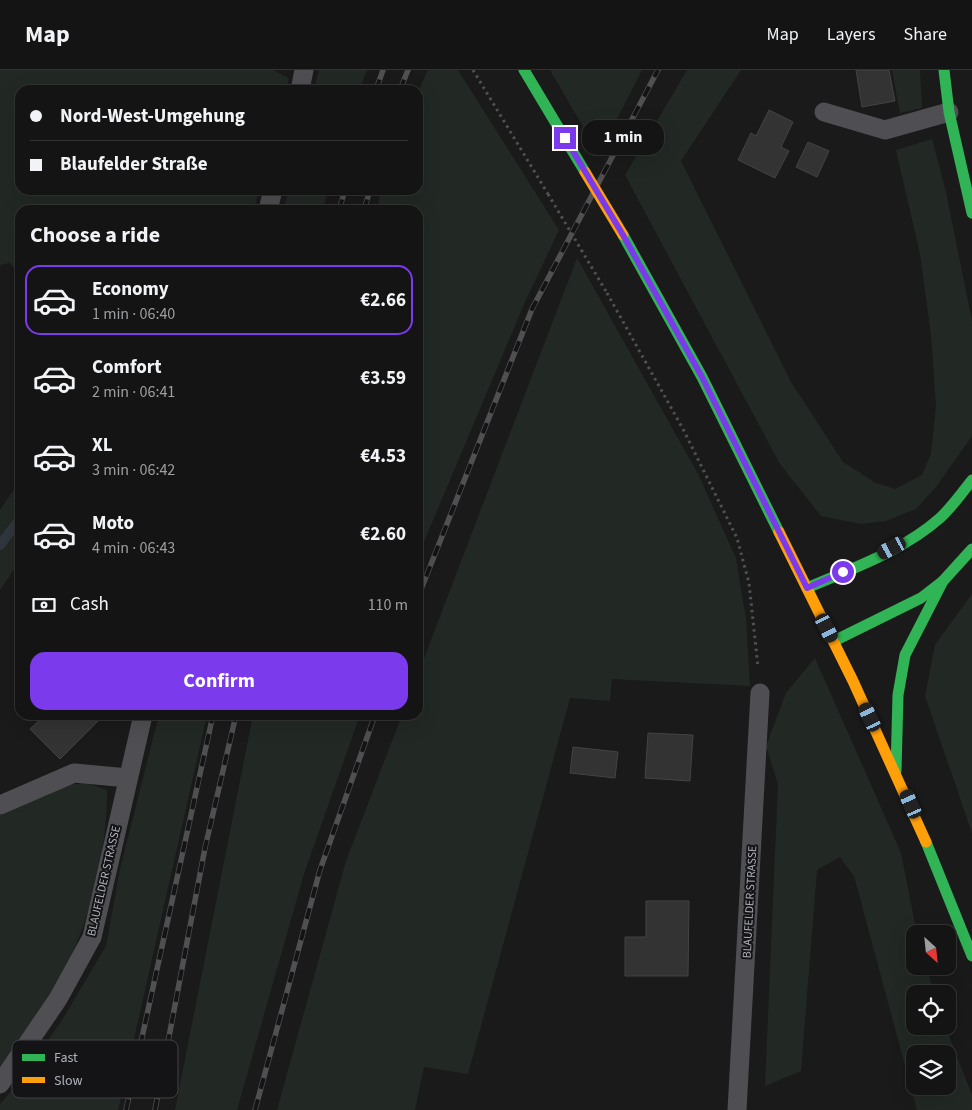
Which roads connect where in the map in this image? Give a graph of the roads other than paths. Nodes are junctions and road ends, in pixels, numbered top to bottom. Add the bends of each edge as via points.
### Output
1 (304, 70) edge
2 (524, 70) edge
3 (944, 70) edge
4 (301, 85) edge
5 (824, 112) dead end
6 (949, 112) junction
7 (972, 213) edge
8 (972, 480) edge
9 (972, 549) edge
10 (943, 581) junction
11 (807, 588) junction
12 (834, 642) junction
13 (760, 693) road end
14 (142, 720) edge
15 (896, 771) junction
16 (128, 778) junction
17 (0, 805) edge
18 (972, 956) edge
19 (30, 1040) edge
20 (12, 1066) edge
21 (0, 1084) edge
22 (737, 1110) edge

1 - 4 lane
2 - 11 main road, bridge via 623,235 702,377
3 - 6 main road
5 - 6 lane via 885,130
6 - 7 main road
8 - 11 main road via 935,522 862,564
9 - 10 main road
10 - 12 main road via 921,598
10 - 15 main road via 905,656 898,695
11 - 12 main road
12 - 15 main road
13 - 22 lane, BLAUFELDER STRASSE
14 - 16 lane, BLAUFELDER STRASSE
15 - 18 main road
16 - 17 lane via 74,773
16 - 19 lane, BLAUFELDER STRASSE via 92,937 58,999
20 - 21 lane, BLAUFELDER STRASSE

